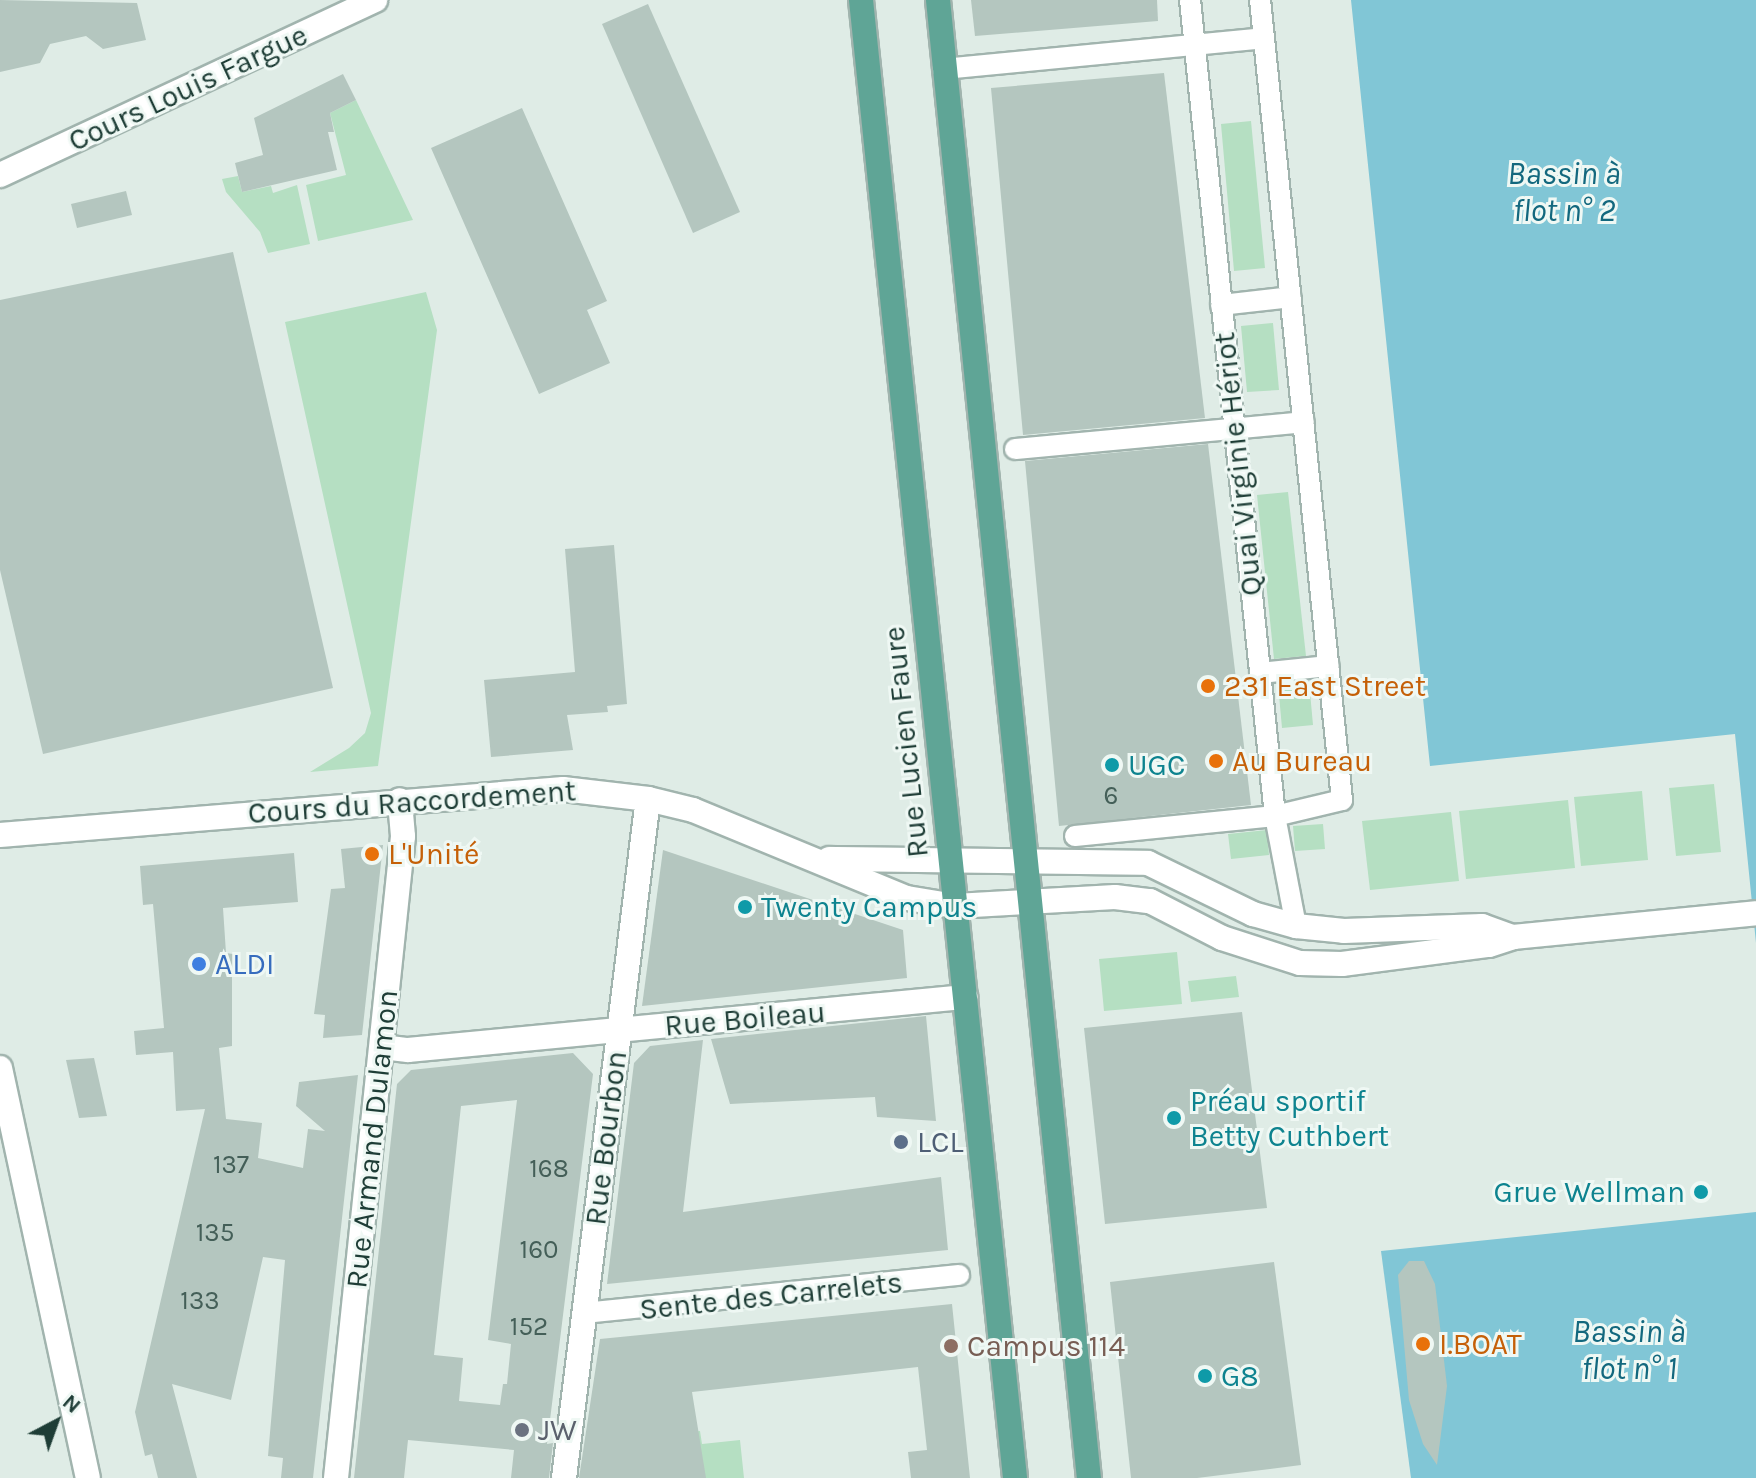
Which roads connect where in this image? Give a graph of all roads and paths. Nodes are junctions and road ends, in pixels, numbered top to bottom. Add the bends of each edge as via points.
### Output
1 (375, 0) edge
2 (861, 0) edge
3 (938, 0) edge
4 (1190, 0) edge
5 (1260, 0) edge
6 (1264, 38) junction
7 (1194, 46) junction
8 (943, 69) junction
9 (0, 175) edge
10 (1291, 297) junction
11 (1221, 305) junction
12 (1304, 422) junction
13 (1234, 428) junction
14 (1015, 449) dead end
15 (1329, 666) junction
16 (1260, 673) junction
17 (648, 799) junction
18 (400, 800) junction
19 (1275, 816) junction
20 (0, 835) edge
21 (1075, 836) dead end
22 (815, 858) junction
23 (951, 860) junction
24 (1024, 861) junction
25 (1029, 905) junction
26 (955, 906) junction
27 (1754, 913) edge
28 (1296, 926) junction
29 (1513, 937) junction
30 (965, 997) junction
31 (619, 1030) junction
32 (382, 1047) junction
33 (0, 1068) edge
34 (959, 1275) dead end
35 (584, 1313) junction
36 (88, 1478) edge
37 (336, 1478) edge
38 (564, 1478) edge
39 (1015, 1478) edge
40 (1089, 1478) edge

1 - 9 street, Cours Louis Fargue
2 - 23 main road, Rue Lucien Faure
3 - 8 main road
4 - 7 street, Quai Virginie Hériot
5 - 6 street
6 - 7 street
6 - 10 street
7 - 8 street
7 - 11 street, Quai Virginie Hériot
8 - 24 main road
10 - 11 street
10 - 12 street
11 - 13 street, Quai Virginie Hériot
12 - 13 street
12 - 15 street
13 - 14 street
13 - 16 street, Quai Virginie Hériot
15 - 16 street
15 - 19 street via 1342,800
16 - 19 street, Quai Virginie Hériot
17 - 18 street, Cours du Raccordement via 563,789
17 - 22 street, Cours du Raccordement via 736,824
17 - 31 street, Rue Bourbon
18 - 20 street, Cours du Raccordement
18 - 32 street, Rue Armand Dulamon via 403,836
19 - 21 street
19 - 28 street, Quai Virginie Hériot
22 - 23 street, Cours du Raccordement
22 - 26 street, Cours du Raccordement via 882,891
23 - 24 street, Cours du Raccordement
23 - 26 main road, Rue Lucien Faure
24 - 25 main road
24 - 28 street, Cours du Raccordement via 1148,863 1253,914
25 - 26 street, Cours du Raccordement
25 - 29 street, Cours du Raccordement via 1115,897 1150,901 1261,953 1324,964 1489,945
25 - 40 main road
26 - 30 main road, Rue Lucien Faure
27 - 29 street
28 - 29 street, Cours du Raccordement via 1344,931 1482,926
30 - 31 street, Rue Boileau
30 - 39 main road, Rue Lucien Faure
31 - 32 street, Rue Boileau via 408,1050
31 - 35 street, Rue Bourbon
32 - 37 street, Rue Armand Dulamon
33 - 36 street
34 - 35 street, Sente des Carrelets
35 - 38 street, Rue Bourbon

